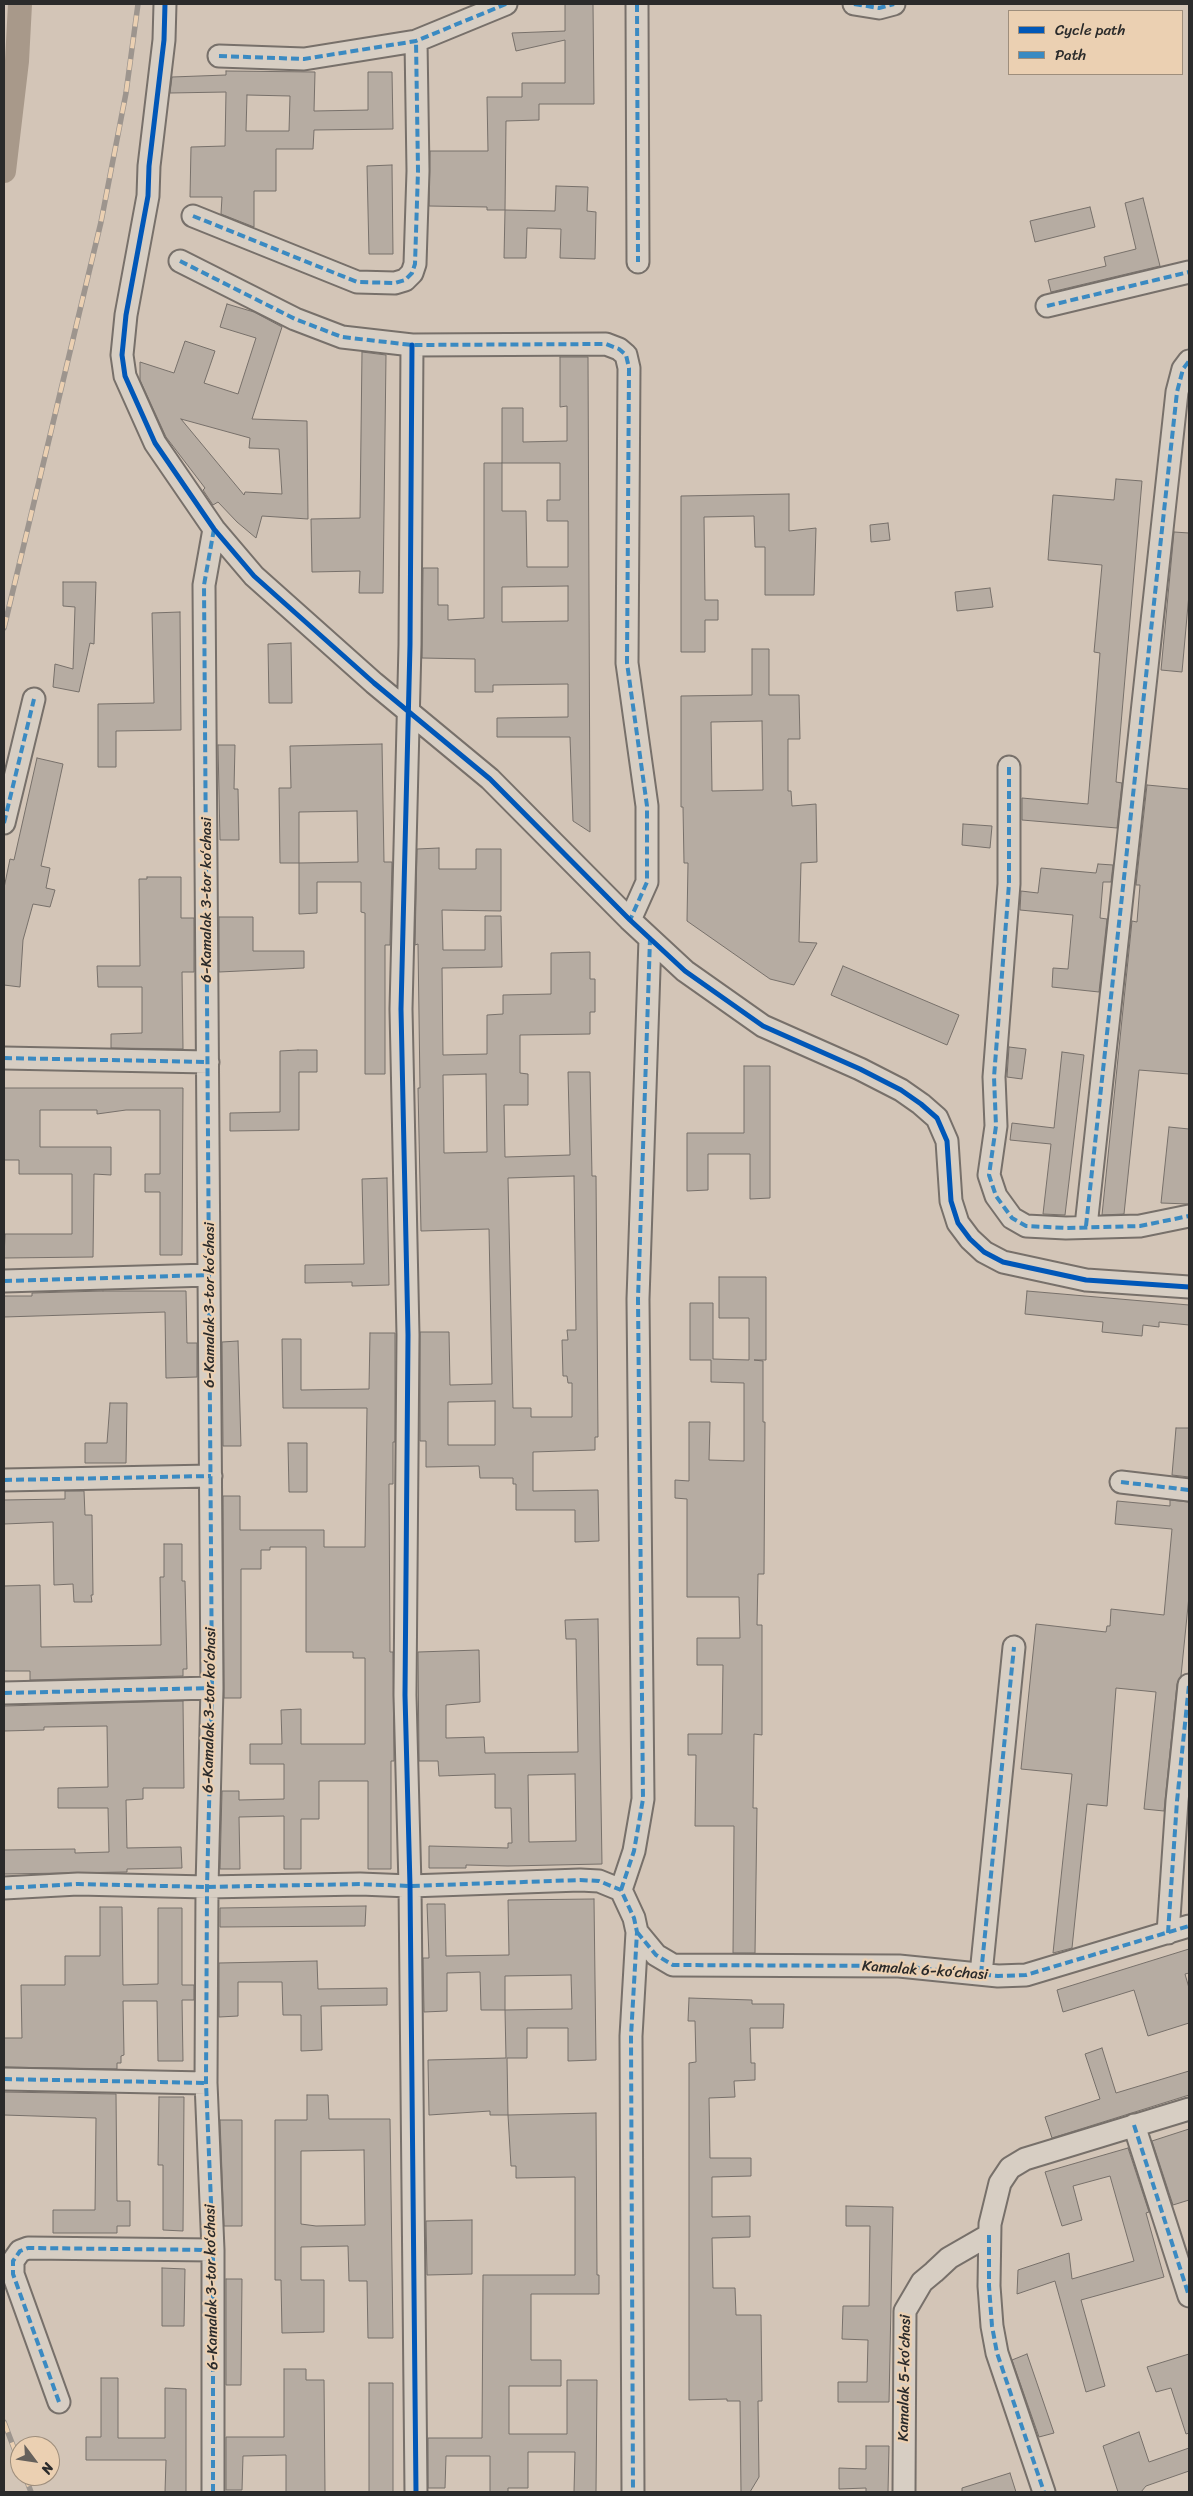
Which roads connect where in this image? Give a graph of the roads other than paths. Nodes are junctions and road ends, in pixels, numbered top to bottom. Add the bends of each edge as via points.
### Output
1 (165, 4) edge
2 (506, 4) edge
3 (638, 4) edge
4 (854, 4) edge
5 (894, 4) edge
6 (416, 41) junction
7 (219, 56) dead end
8 (193, 216) dead end
9 (180, 261) dead end
10 (638, 262) dead end
11 (1189, 272) edge
12 (1047, 306) dead end
13 (412, 345) junction
14 (1189, 361) edge
15 (214, 529) junction
16 (34, 698) dead end
17 (407, 710) junction
18 (1009, 767) dead end
19 (4, 823) edge
20 (630, 920) junction
21 (650, 939) junction
22 (4, 1058) edge
23 (208, 1062) junction
24 (1189, 1216) edge
25 (1086, 1226) junction
26 (209, 1275) junction
27 (4, 1281) edge
28 (1189, 1288) edge
29 (211, 1476) junction
30 (4, 1480) edge
31 (1122, 1482) dead end
32 (1189, 1490) edge
33 (1014, 1647) dead end
34 (1189, 1685) edge
35 (212, 1688) junction
36 (4, 1693) edge
37 (207, 1886) junction
38 (410, 1886) junction
39 (4, 1888) edge
40 (621, 1890) junction
41 (1189, 1926) edge
42 (637, 1932) junction
43 (1168, 1933) junction
44 (981, 1974) junction
45 (4, 2079) edge
46 (206, 2083) junction
47 (1189, 2110) edge
48 (1134, 2125) junction
49 (989, 2235) junction
50 (213, 2250) junction
51 (1189, 2296) edge
52 (59, 2402) dead end
53 (213, 2492) edge
54 (416, 2492) edge
55 (633, 2492) edge
56 (904, 2492) edge
57 (1044, 2492) edge

1 - 15 street via 148,196 126,315 122,355 125,376 155,443
2 - 6 street
3 - 10 street
4 - 5 street via 879,8
6 - 7 street via 304,59
6 - 8 street via 418,171 415,264 405,280 395,284 357,282
9 - 13 street via 295,319 342,337
11 - 12 street
13 - 17 street
13 - 20 street via 606,344 626,355 629,368 628,663 647,806 647,882
14 - 25 street via 1183,369 1177,392
15 - 17 street via 254,576
15 - 23 street, 6-Kamalak 3-tor koʻchasi via 204,585
16 - 19 street
17 - 20 street via 490,778
17 - 38 street via 402,1010 408,1336 405,1695
18 - 25 street via 1009,884 994,1077 996,1126 989,1175 996,1196 1012,1218 1026,1226
20 - 21 street
21 - 28 street via 685,971 763,1026 901,1090 936,1118 946,1141 951,1200 958,1223 984,1252 1003,1262 1086,1280
21 - 40 street via 638,1299 643,1799 634,1852
22 - 23 street
23 - 26 street, 6-Kamalak 3-tor koʻchasi
24 - 25 street via 1140,1226
26 - 27 street
26 - 29 street, 6-Kamalak 3-tor koʻchasi
29 - 30 street
29 - 35 street, 6-Kamalak 3-tor koʻchasi
31 - 32 street
33 - 44 street
34 - 43 street
35 - 36 street
35 - 37 street, 6-Kamalak 3-tor koʻchasi
37 - 38 street
37 - 39 street via 78,1884
37 - 46 street, 6-Kamalak 3-tor koʻchasi
38 - 40 street via 580,1880 599,1881
38 - 54 street
40 - 42 street
41 - 43 street, Kamalak 6-koʻchasi
42 - 44 street, Kamalak 6-koʻchasi via 656,1955 674,1965 899,1966
42 - 55 street via 631,2036
43 - 44 street, Kamalak 6-koʻchasi via 1026,1975
45 - 46 street
46 - 50 street, 6-Kamalak 3-tor koʻchasi
47 - 48 street
48 - 49 street via 1025,2159 1010,2168 993,2203
48 - 51 street
49 - 56 street, Kamalak 5-koʻchasi via 949,2258 922,2282 904,2311
49 - 57 street via 990,2294 997,2353
50 - 52 street via 28,2248 20,2252 13,2261 13,2274
50 - 53 street, 6-Kamalak 3-tor koʻchasi

